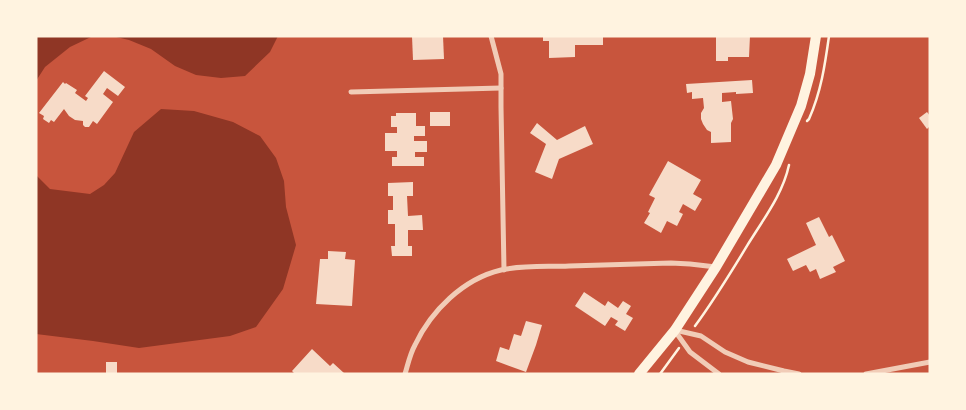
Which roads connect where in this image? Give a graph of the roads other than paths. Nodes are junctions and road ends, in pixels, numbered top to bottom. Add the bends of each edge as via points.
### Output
1 (491, 36) edge
2 (816, 36) edge
3 (501, 88) junction
4 (351, 92) dead end
5 (716, 267) junction
6 (504, 270) junction
7 (675, 330) junction
8 (930, 362) edge
9 (405, 374) edge
10 (639, 374) edge
11 (719, 374) edge
12 (799, 374) edge
13 (866, 374) edge

1 - 3 street via 502,74
2 - 5 main road via 801,106 776,165
3 - 4 street
3 - 6 street
5 - 6 street via 671,263
5 - 7 main road
6 - 9 street via 469,284 451,297 421,334
7 - 10 main road
7 - 11 street via 690,352
7 - 12 street via 700,336 748,362
8 - 13 street

